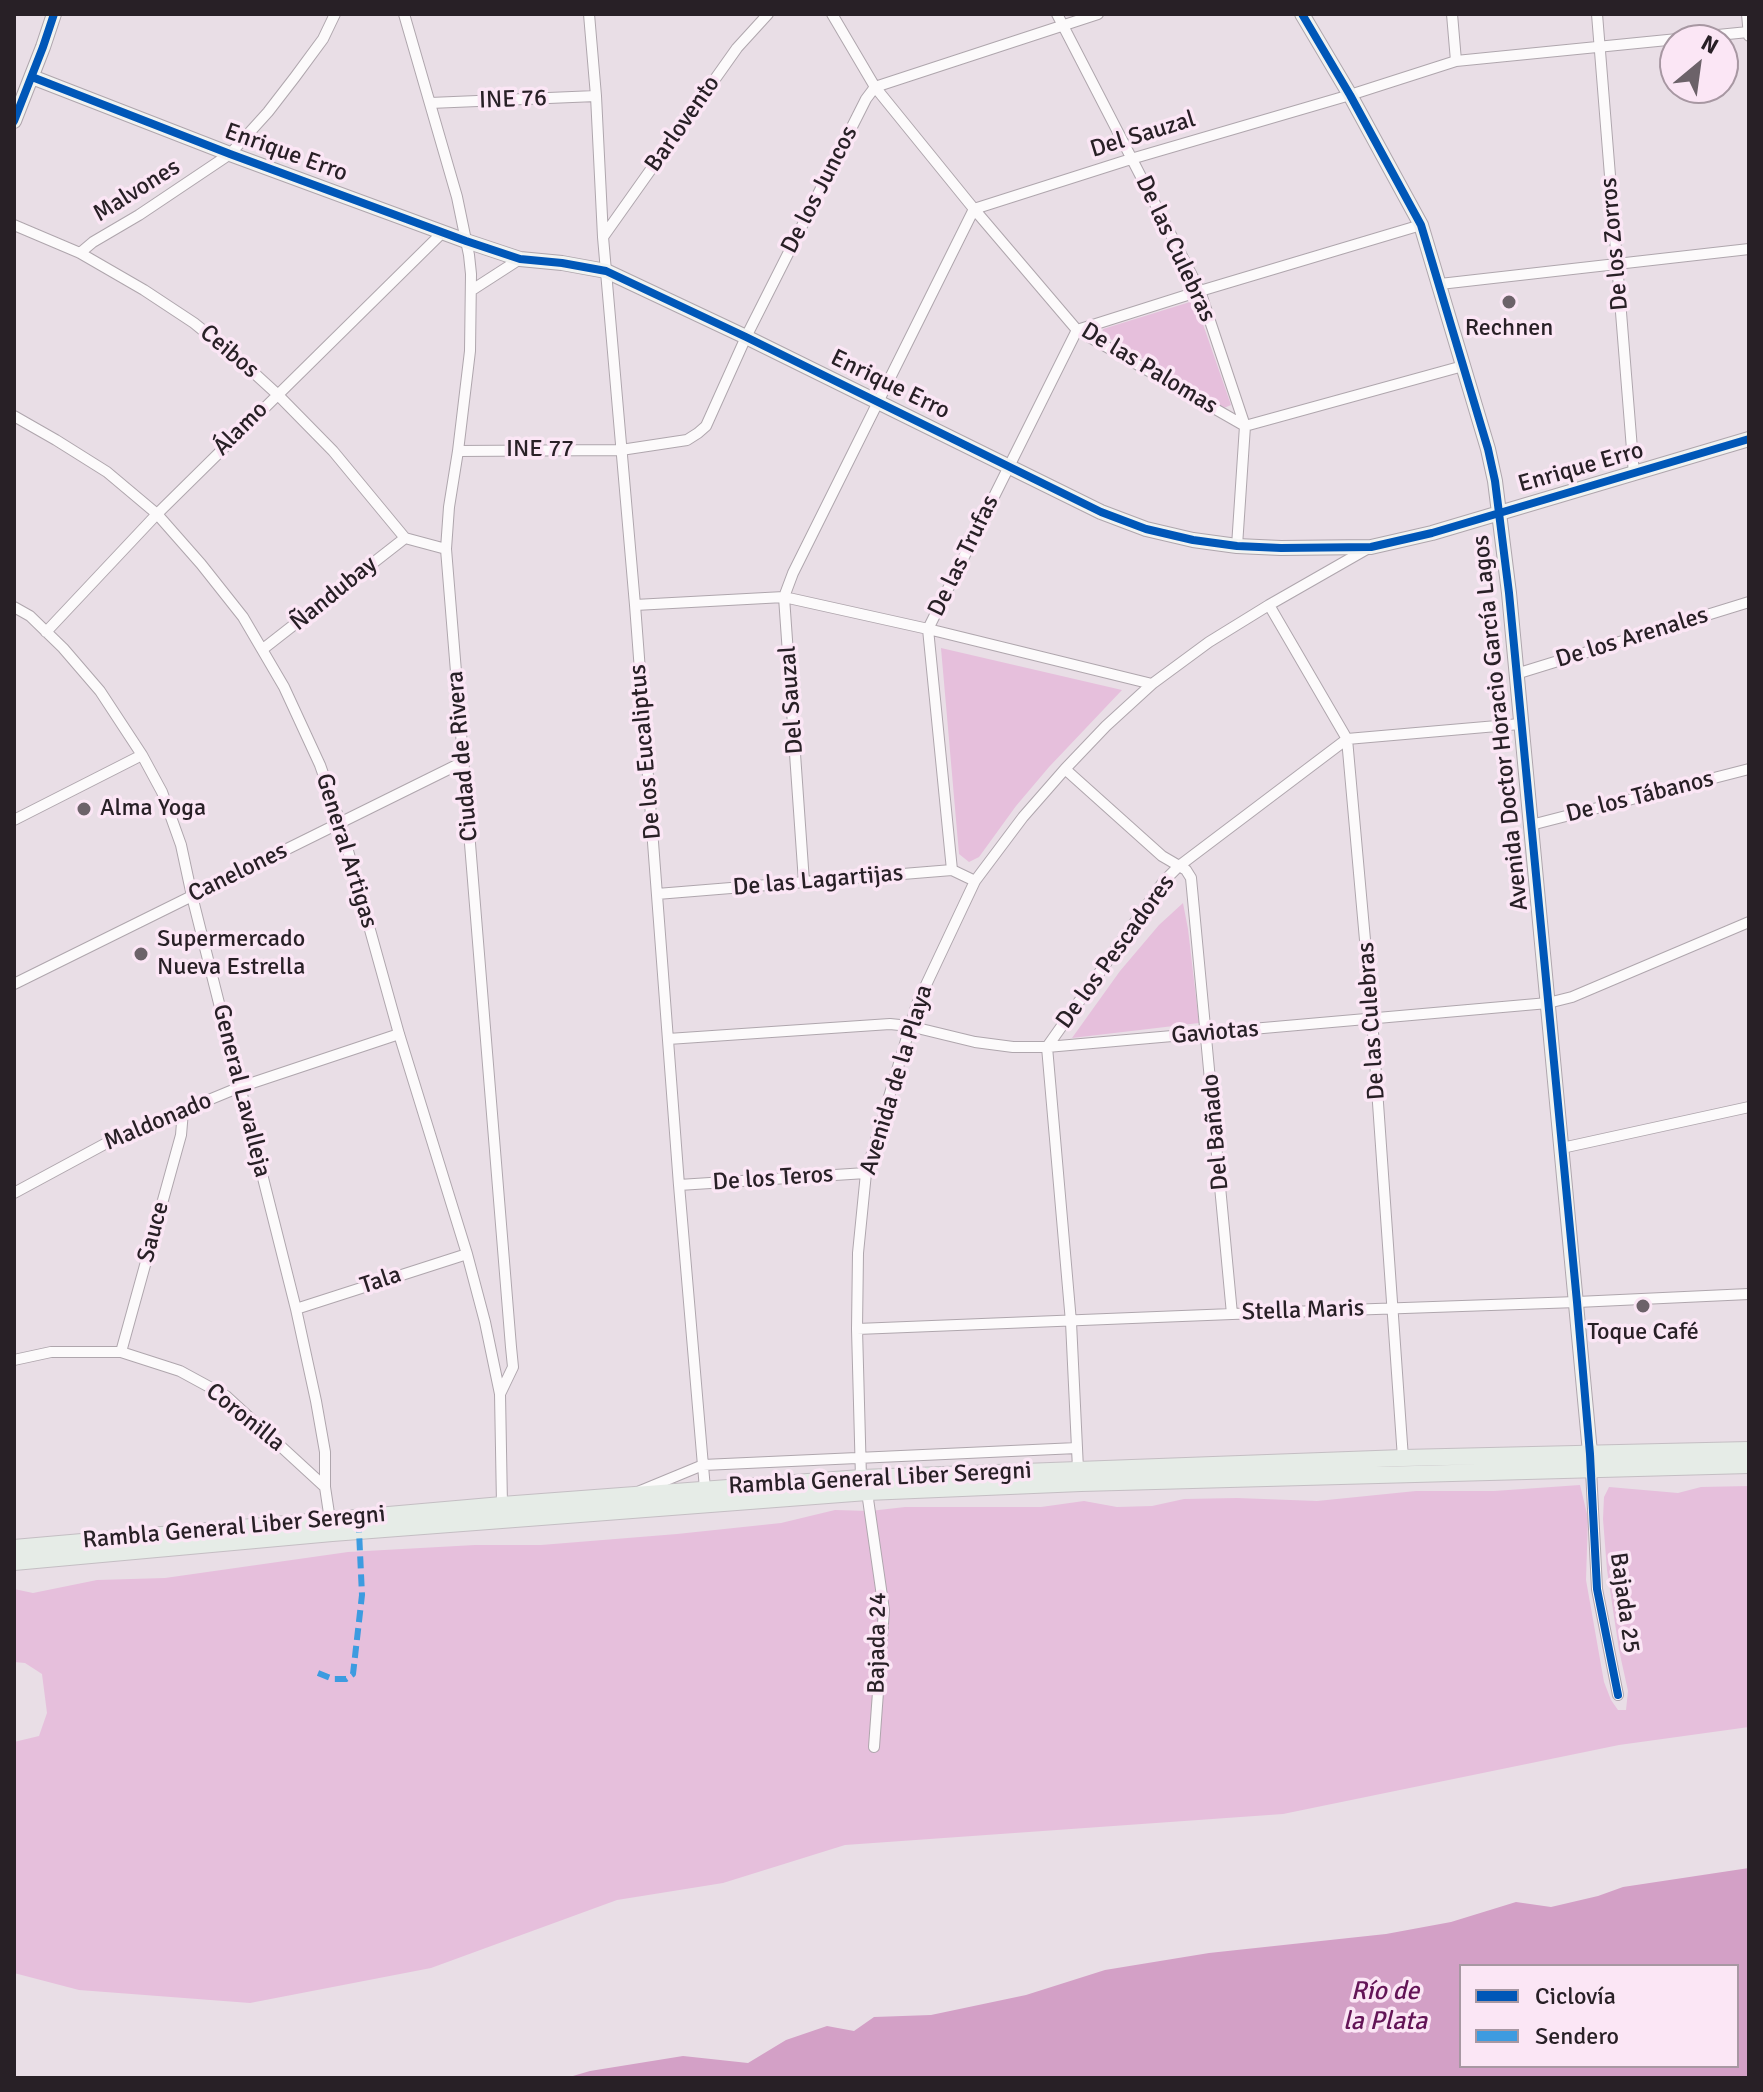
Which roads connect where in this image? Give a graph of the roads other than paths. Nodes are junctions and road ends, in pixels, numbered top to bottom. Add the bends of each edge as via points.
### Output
1 (54, 14) edge
2 (335, 14) edge
3 (404, 14) edge
4 (589, 14) edge
5 (768, 14) edge
6 (832, 14) edge
7 (1098, 14) edge
8 (1302, 14) edge
9 (1452, 14) edge
10 (1597, 14) edge
11 (1747, 14) edge
12 (1060, 19) edge
13 (1748, 32) edge
14 (1749, 38) edge
15 (1599, 46) junction
16 (1456, 61) junction
17 (32, 77) junction
18 (875, 87) junction
19 (1350, 95) junction
20 (596, 96) junction
21 (430, 103) junction
22 (14, 121) edge
23 (230, 154) junction
24 (1131, 159) junction
25 (974, 209) junction
26 (14, 225) edge
27 (1421, 225) junction
28 (443, 232) junction
29 (603, 237) junction
30 (466, 241) junction
31 (1749, 249) edge
32 (80, 253) junction
33 (520, 259) junction
34 (1617, 263) junction
35 (606, 271) junction
36 (1440, 284) junction
37 (472, 290) junction
38 (1200, 291) junction
39 (1077, 330) junction
40 (746, 337) junction
41 (1463, 366) junction
42 (277, 394) junction
43 (878, 401) junction
44 (14, 416) edge
45 (1245, 426) junction
46 (1749, 439) edge
47 (621, 450) junction
48 (458, 451) junction
49 (1009, 466) junction
50 (1634, 474) junction
51 (1500, 513) junction
52 (157, 514) junction
53 (405, 538) junction
54 (1237, 546) junction
55 (1371, 547) junction
56 (446, 549) junction
57 (784, 597) junction
58 (1749, 602) edge
59 (635, 605) junction
60 (1269, 605) junction
61 (14, 607) edge
62 (928, 629) junction
63 (46, 632) junction
64 (263, 649) junction
65 (1516, 674) junction
66 (1152, 684) junction
67 (1520, 724) junction
68 (1347, 739) junction
69 (142, 755) junction
70 (463, 762) junction
71 (1065, 769) junction
72 (1749, 769) edge
73 (14, 820) edge
74 (340, 822) junction
75 (1531, 825) junction
76 (1179, 866) junction
77 (952, 870) junction
78 (975, 881) junction
79 (804, 882) junction
80 (657, 894) junction
81 (192, 896) junction
82 (1749, 922) edge
83 (14, 984) edge
84 (1548, 1003) junction
85 (1372, 1018) junction
86 (909, 1026) junction
87 (399, 1034) junction
88 (1207, 1034) junction
89 (668, 1039) junction
90 (1047, 1047) junction
91 (240, 1087) junction
92 (1749, 1107) edge
93 (183, 1111) junction
94 (1562, 1148) junction
95 (866, 1173) junction
96 (679, 1185) junction
97 (14, 1193) edge
98 (467, 1254) junction
99 (1749, 1294) edge
100 (1577, 1302) junction
101 (1391, 1308) junction
102 (296, 1309) junction
103 (1232, 1314) junction
104 (1071, 1322) junction
105 (857, 1329) junction
106 (121, 1352) junction
107 (14, 1360) edge
108 (500, 1394) junction
109 (1077, 1448) junction
110 (1749, 1450) edge
111 (859, 1457) junction
112 (1403, 1458) junction
113 (1591, 1461) junction
114 (703, 1465) junction
115 (1749, 1465) edge
116 (1078, 1469) junction
117 (864, 1485) junction
118 (325, 1487) junction
119 (705, 1489) junction
120 (629, 1495) junction
121 (502, 1505) junction
122 (330, 1520) junction
123 (14, 1548) edge
124 (14, 1562) edge
125 (1618, 1695) dead end
126 (874, 1747) dead end

1 - 17 street
2 - 23 street, Malvones via 295,77
3 - 21 street, Ciudad de Rivera
4 - 20 street, De los Eucaliptus
5 - 29 street, Barlovento via 737,48
6 - 18 street, De las Palomas
7 - 12 street
8 - 19 street, Avenida Doctor Horacio García Lagos
9 - 16 street
10 - 15 street, De los Zorros
11 - 13 street
12 - 18 street
12 - 24 street, De las Culebras
13 - 14 street
13 - 15 street, Del Sauzal
15 - 16 street, Del Sauzal
15 - 34 street, De los Zorros
16 - 19 street, Del Sauzal
17 - 22 street
17 - 23 street, Enrique Erro
18 - 25 street, De las Palomas
18 - 40 street, De los Juncos
19 - 24 street, Del Sauzal
19 - 27 street, Avenida Doctor Horacio García Lagos
20 - 21 street, INE 76
20 - 29 street, De los Eucaliptus
21 - 30 street, Ciudad de Rivera
23 - 28 street, Enrique Erro
23 - 32 street, Malvones
24 - 25 street, Del Sauzal
24 - 38 street, De las Culebras
25 - 39 street, De las Palomas
25 - 43 street, Del Sauzal
26 - 32 street, Ceibos
27 - 36 street, Avenida Doctor Horacio García Lagos
27 - 38 street
28 - 30 street, Enrique Erro
28 - 42 street, Álamo
29 - 35 street, De los Eucaliptus
30 - 33 street, Enrique Erro
30 - 37 street, Ciudad de Rivera
31 - 34 street
32 - 42 street, Ceibos via 194,323
33 - 35 street, Enrique Erro
33 - 37 street
34 - 36 street
34 - 50 street, De los Zorros
35 - 40 street, Enrique Erro
35 - 47 street, De los Eucaliptus
36 - 41 street, Avenida Doctor Horacio García Lagos
37 - 48 street, Ciudad de Rivera
38 - 39 street
38 - 45 street, De las Culebras
39 - 45 street, De las Palomas
39 - 49 street, De las Trufas
40 - 43 street, Enrique Erro
40 - 47 street, De los Juncos via 706,426 687,440
41 - 45 street, De las Palomas
41 - 51 street, Avenida Doctor Horacio García Lagos
42 - 52 street, Álamo
42 - 53 street, Ceibos
43 - 49 street, Enrique Erro
43 - 57 street, Del Sauzal
44 - 52 street, General Artigas via 107,472
45 - 54 street, De las Culebras
46 - 50 street, Enrique Erro
47 - 48 street, INE 77
47 - 59 street, De los Eucaliptus
48 - 56 street, Ciudad de Rivera
49 - 54 street, Enrique Erro via 1146,529
49 - 62 street, De las Trufas
50 - 51 street, Enrique Erro
51 - 55 street, Enrique Erro
51 - 65 street, Avenida Doctor Horacio García Lagos
52 - 63 street, Álamo
52 - 64 street, General Artigas via 243,617
53 - 56 street
53 - 64 street, Ñandubay
54 - 55 street, Enrique Erro
55 - 60 street, Avenida de la Playa
56 - 70 street, Ciudad de Rivera
57 - 59 street
57 - 62 street
57 - 79 street, Del Sauzal
58 - 65 street, De los Arenales
59 - 80 street, De los Eucaliptus
60 - 66 street, Avenida de la Playa
60 - 68 street, De las Culebras
61 - 63 street, General Lavalleja
62 - 66 street
62 - 77 street, De las Trufas
63 - 69 street, General Lavalleja via 100,691
64 - 74 street, General Artigas via 320,765
65 - 67 street, Avenida Doctor Horacio García Lagos
66 - 71 street, Avenida de la Playa
67 - 68 street
67 - 75 street, Avenida Doctor Horacio García Lagos
68 - 76 street, De los Pescadores
68 - 85 street, De las Culebras
69 - 73 street
69 - 81 street, General Lavalleja via 181,845
70 - 74 street, Canelones
70 - 108 street, Ciudad de Rivera via 513,1367
71 - 76 street
71 - 78 street, Avenida de la Playa
72 - 75 street, De los Tábanos
74 - 81 street, Canelones
74 - 87 street, General Artigas
75 - 84 street, Avenida Doctor Horacio García Lagos
76 - 88 street, Del Bañado via 1191,878
76 - 90 street, De los Pescadores
77 - 78 street
77 - 79 street, De las Lagartijas
78 - 86 street, Avenida de la Playa
79 - 80 street, De las Lagartijas
80 - 89 street, De los Eucaliptus
81 - 83 street, Canelones
81 - 91 street, General Lavalleja
82 - 84 street, Gaviotas
84 - 85 street, Gaviotas
84 - 94 street, Avenida Doctor Horacio García Lagos
85 - 88 street, Gaviotas
85 - 101 street, De las Culebras
86 - 89 street, Gaviotas
86 - 90 street, Gaviotas via 975,1042
86 - 95 street, Avenida de la Playa
87 - 91 street, Maldonado
87 - 98 street, General Artigas
88 - 90 street, Gaviotas
88 - 103 street, Del Bañado
89 - 96 street, De los Eucaliptus
90 - 104 street, De los Pescadores
91 - 93 street, Maldonado
91 - 102 street, General Lavalleja
92 - 94 street
93 - 97 street, Maldonado via 114,1139
93 - 106 street, Sauce via 181,1135
94 - 100 street, Avenida Doctor Horacio García Lagos
95 - 96 street, De los Teros
95 - 105 street, Avenida de la Playa
96 - 114 street, De los Eucaliptus
98 - 102 street, Tala
98 - 108 street, General Artigas
99 - 100 street, Stella Maris
100 - 101 street, Stella Maris
100 - 113 street, Avenida Doctor Horacio García Lagos
101 - 103 street, Stella Maris
101 - 112 street, De las Culebras
102 - 118 street, General Lavalleja via 325,1452
103 - 104 street, Stella Maris
104 - 105 street, Stella Maris
104 - 109 street, De los Pescadores
105 - 111 street, Avenida de la Playa
106 - 107 street, Coronilla via 51,1352
106 - 118 street, Coronilla via 180,1371 226,1396
108 - 121 street, Ciudad de Rivera
109 - 111 street
109 - 116 street, De los Pescadores
110 - 113 main road, Rambla General Liber Seregni
111 - 114 street
111 - 117 street, Avenida de la Playa
112 - 113 main road, Rambla General Liber Seregni
112 - 116 main road, Rambla General Liber Seregni
113 - 115 main road, Rambla General Liber Seregni
113 - 117 main road, Rambla General Liber Seregni via 1112,1482
113 - 125 street, Bajada 25 via 1597,1589
114 - 119 street, De los Eucaliptus
114 - 120 street
116 - 117 main road, Rambla General Liber Seregni
117 - 119 main road, Rambla General Liber Seregni
117 - 124 main road, Rambla General Liber Seregni
117 - 126 street, Bajada 24 via 884,1610
118 - 122 street, General Lavalleja
119 - 120 main road, Rambla General Liber Seregni
120 - 121 main road, Rambla General Liber Seregni
121 - 122 main road, Rambla General Liber Seregni
122 - 123 main road, Rambla General Liber Seregni

